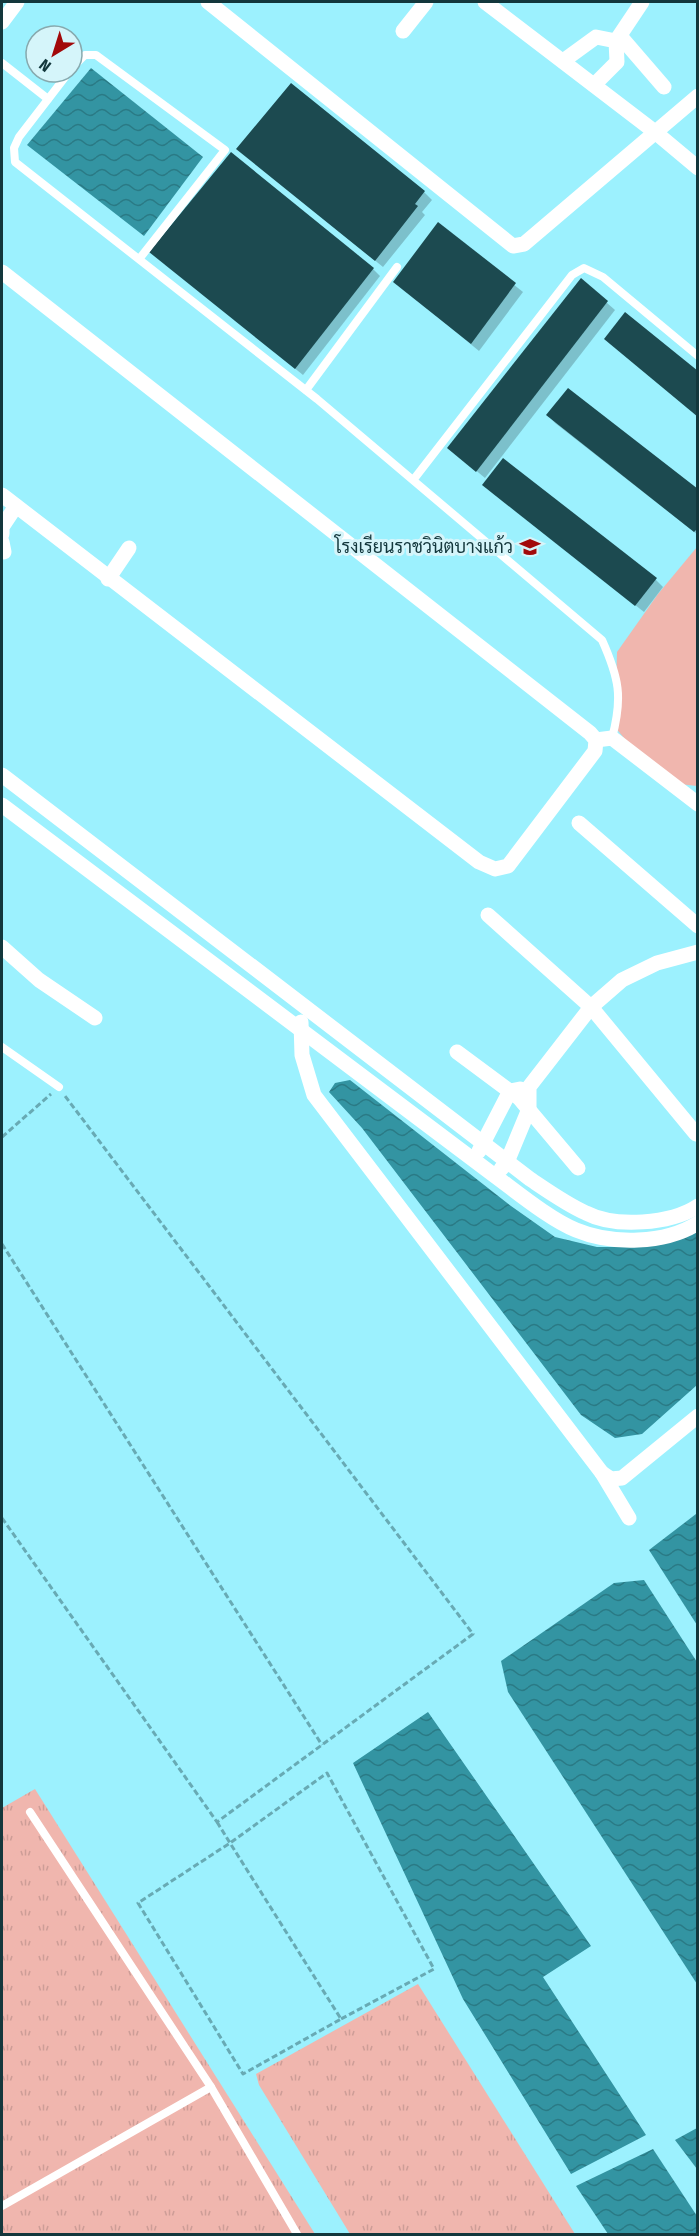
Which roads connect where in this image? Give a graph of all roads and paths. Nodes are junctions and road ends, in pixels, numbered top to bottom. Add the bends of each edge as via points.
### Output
1 (17, 2) edge
2 (208, 2) edge
3 (426, 2) edge
4 (485, 2) edge
5 (642, 2) edge
6 (3, 17) edge
7 (403, 32) dead end
8 (618, 39) junction
9 (84, 56) edge
10 (563, 61) junction
11 (2, 63) edge
12 (60, 84) edge
13 (594, 85) junction
14 (664, 87) dead end
15 (698, 96) edge
16 (48, 99) junction
17 (655, 132) junction
18 (698, 168) edge
19 (140, 258) junction
20 (398, 267) dead end
21 (2, 272) edge
22 (698, 356) edge
23 (306, 390) junction
24 (414, 479) junction
25 (2, 495) edge
26 (16, 506) junction
27 (2, 534) edge
28 (129, 548) dead end
29 (108, 579) junction
30 (612, 738) junction
31 (596, 740) junction
32 (2, 775) edge
33 (698, 804) edge
34 (2, 805) edge
35 (579, 823) dead end
36 (488, 915) dead end
37 (698, 926) edge
38 (2, 947) edge
39 (698, 952) edge
40 (294, 998) junction
41 (591, 1006) junction
42 (95, 1018) dead end
43 (304, 1030) junction
44 (2, 1047) edge
45 (457, 1052) dead end
46 (59, 1087) junction
47 (529, 1087) junction
48 (510, 1091) junction
49 (529, 1109) junction
50 (696, 1134) edge
51 (2, 1137) edge
52 (484, 1144) junction
53 (473, 1159) junction
54 (507, 1162) junction
55 (578, 1168) dead end
56 (495, 1176) junction
57 (530, 1179) junction
58 (519, 1194) junction
59 (698, 1206) edge
60 (698, 1223) edge
61 (2, 1244) edge
62 (698, 1416) edge
63 (602, 1473) junction
64 (2, 1518) edge
65 (629, 1518) dead end
66 (322, 1745) junction
67 (30, 1812) dead end
68 (217, 1822) junction
69 (230, 1842) junction
70 (341, 2019) junction
71 (211, 2087) junction
72 (2, 2206) edge
73 (297, 2235) edge

1 - 6 street
2 - 17 street via 513,246 524,244
3 - 7 street
4 - 10 street
5 - 8 street
8 - 10 street via 596,37
8 - 13 street via 617,62
8 - 14 street
9 - 19 lane via 96,55 225,150
10 - 13 street
11 - 16 lane
12 - 16 lane
13 - 17 street
15 - 17 street
16 - 19 lane via 19,137 14,148 15,162
17 - 18 street
19 - 23 lane
20 - 23 lane
21 - 31 street
22 - 24 lane via 603,277 584,268 572,275
23 - 24 lane
24 - 30 lane via 602,640 614,668 620,706
25 - 26 street
26 - 27 street via 2,526
26 - 29 street
28 - 29 street
29 - 31 street via 469,855 495,869 508,866 595,751
30 - 31 street
30 - 33 street
32 - 40 street
34 - 43 street
35 - 37 street
36 - 41 street
38 - 42 street via 39,980
39 - 41 street via 657,963 622,980
40 - 43 street
40 - 52 street
41 - 47 street
41 - 50 street
43 - 53 street
43 - 63 street via 302,1055 314,1095
44 - 46 lane
45 - 48 street
46 - 51 path
46 - 66 path via 473,1634
47 - 48 street
47 - 49 street
48 - 49 street
48 - 52 street
49 - 54 street
49 - 55 street
52 - 53 street
52 - 54 street
53 - 56 street
54 - 56 street
54 - 57 street
56 - 58 street
57 - 58 street
57 - 59 street via 588,1215 622,1221 655,1222
58 - 60 street via 576,1230 619,1239 651,1241
61 - 66 path
62 - 63 street via 622,1478 611,1479
63 - 65 street
64 - 68 path
66 - 68 path
67 - 71 lane
68 - 69 path
69 - 70 path
69 - 70 path via 138,1903 243,2074
69 - 70 path via 327,1773 434,1969
71 - 72 lane
71 - 73 lane

